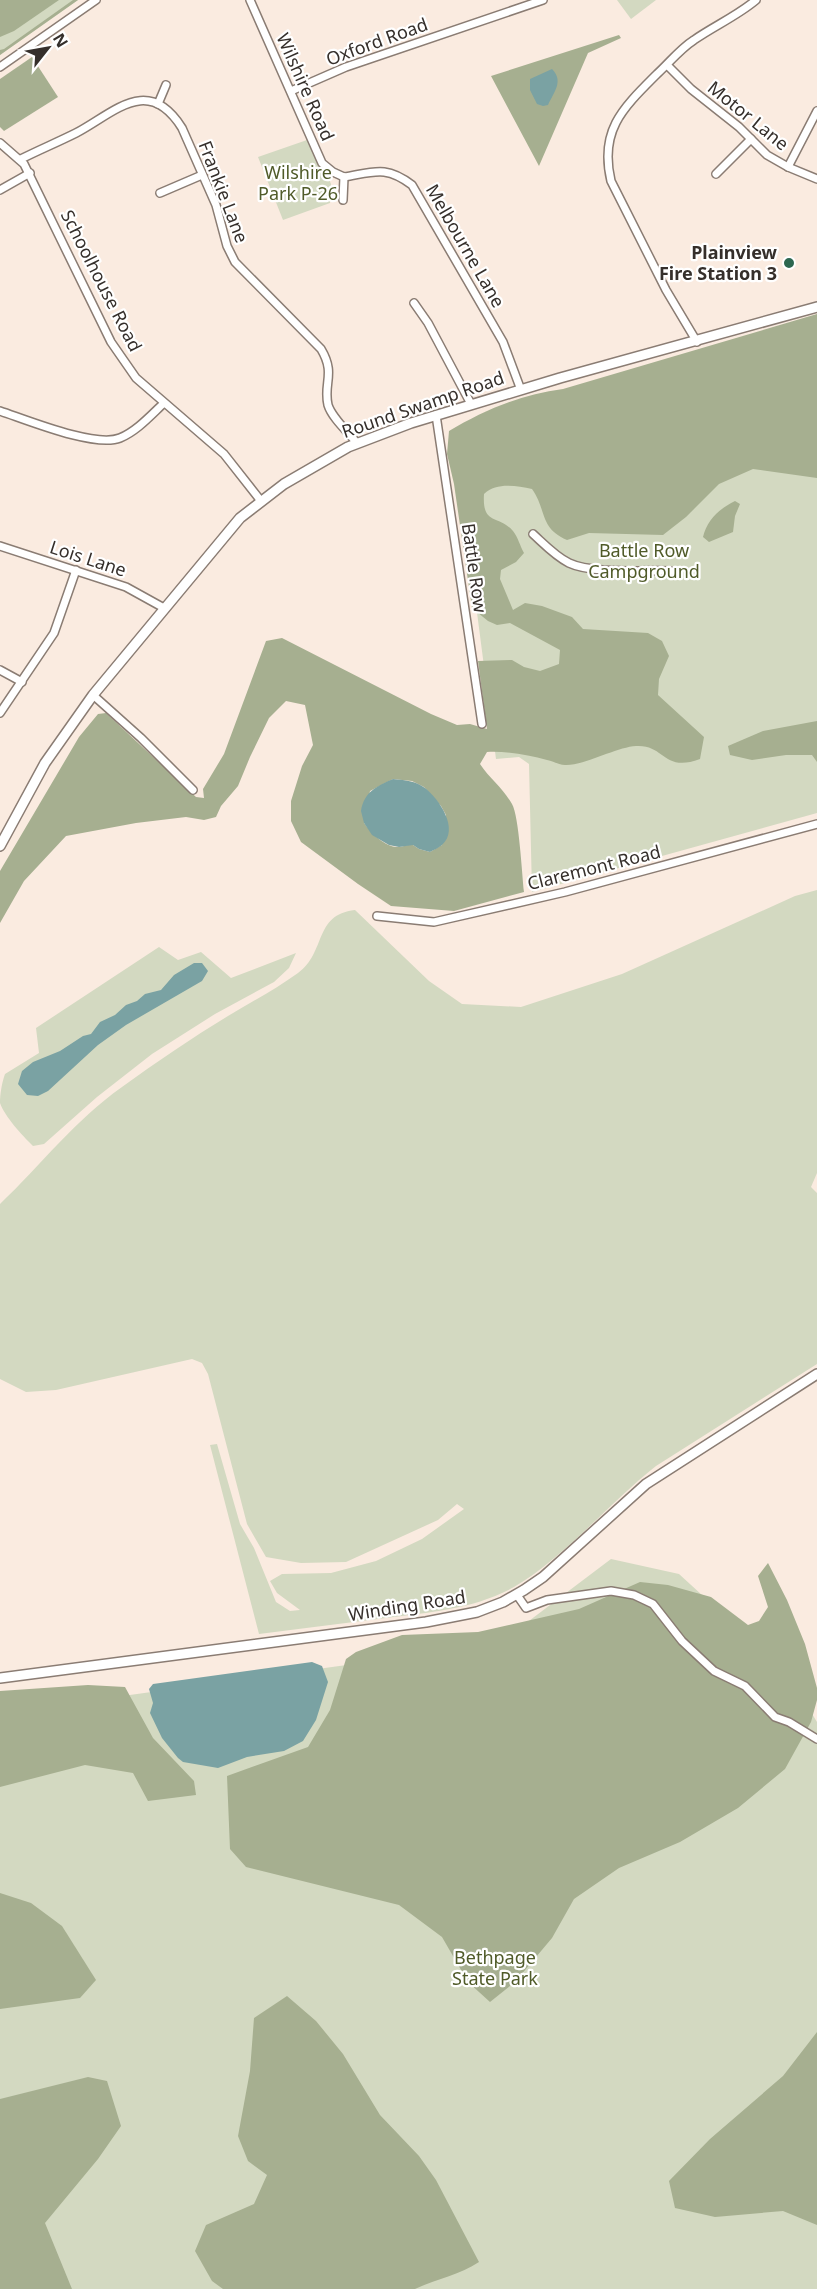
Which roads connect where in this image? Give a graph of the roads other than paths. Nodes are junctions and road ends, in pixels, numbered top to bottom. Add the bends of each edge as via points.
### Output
1 (96, 0) edge
2 (250, 0) edge
3 (543, 0) edge
4 (756, 0) edge
5 (522, 3) edge
6 (667, 65) junction
7 (0, 68) edge
8 (166, 85) dead end
9 (291, 91) junction
10 (158, 104) junction
11 (817, 111) edge
12 (751, 139) junction
13 (0, 143) edge
14 (21, 159) junction
15 (788, 167) junction
16 (30, 173) junction
17 (716, 174) dead end
18 (202, 175) junction
19 (344, 177) junction
20 (817, 179) edge
21 (0, 190) edge
22 (160, 193) dead end
23 (344, 200) dead end
24 (414, 303) dead end
25 (817, 307) edge
26 (697, 342) junction
27 (521, 390) junction
28 (164, 403) junction
29 (471, 404) junction
30 (0, 411) edge
31 (436, 416) junction
32 (357, 443) junction
33 (261, 501) junction
34 (533, 534) dead end
35 (0, 546) edge
36 (75, 570) junction
37 (671, 571) dead end
38 (164, 608) junction
39 (0, 670) edge
40 (22, 682) junction
41 (93, 695) junction
42 (0, 713) edge
43 (482, 724) dead end
44 (193, 790) dead end
45 (817, 824) edge
46 (0, 846) edge
47 (376, 916) dead end
48 (817, 1374) edge
49 (517, 1595) junction
50 (0, 1678) edge
51 (817, 1739) edge

1 - 7 street
2 - 9 street, Wilshire Road
3 - 5 street, Oxford Road
4 - 6 street via 692,41
5 - 9 street, Oxford Road
6 - 12 street, Motor Lane
6 - 26 street via 618,116 609,141 607,166 616,194
8 - 10 street
9 - 19 street, Wilshire Road via 322,163
10 - 14 street via 142,101 118,106 77,132
10 - 18 street, Frankie Lane via 182,128
11 - 15 street
12 - 15 street, Motor Lane via 767,155
12 - 17 street
13 - 14 street, Schoolhouse Road
14 - 16 street, Schoolhouse Road
15 - 20 street, Motor Lane
16 - 21 street
16 - 28 street, Schoolhouse Road via 111,342 136,378
18 - 22 street
18 - 32 street, Frankie Lane via 235,262 326,358 330,377 328,406
19 - 23 street
19 - 27 street, Melbourne Lane via 379,170 399,175 412,185 503,342
24 - 29 street
25 - 26 main road, Round Swamp Road
26 - 27 main road, Round Swamp Road
27 - 29 main road, Round Swamp Road
28 - 30 street via 121,438 104,441
28 - 33 street, Schoolhouse Road via 224,454
29 - 31 main road, Round Swamp Road
31 - 32 main road, Round Swamp Road
31 - 43 street, Battle Row
32 - 33 main road, Round Swamp Road
33 - 38 main road, Round Swamp Road via 240,518
34 - 37 street via 570,564
35 - 36 street, Lois Lane
36 - 38 street, Lois Lane via 126,586
36 - 40 street via 54,633
38 - 41 main road, Round Swamp Road
39 - 40 street
40 - 42 street
41 - 44 street
41 - 46 main road, Round Swamp Road via 45,763
45 - 47 street, Claremont Road via 565,892 434,922
48 - 49 main road, Winding Road via 646,1484 543,1577
49 - 50 main road, Winding Road via 477,1612 426,1622
49 - 51 street via 526,1608 547,1600 611,1591 653,1604 682,1641 714,1671 745,1686 775,1717

